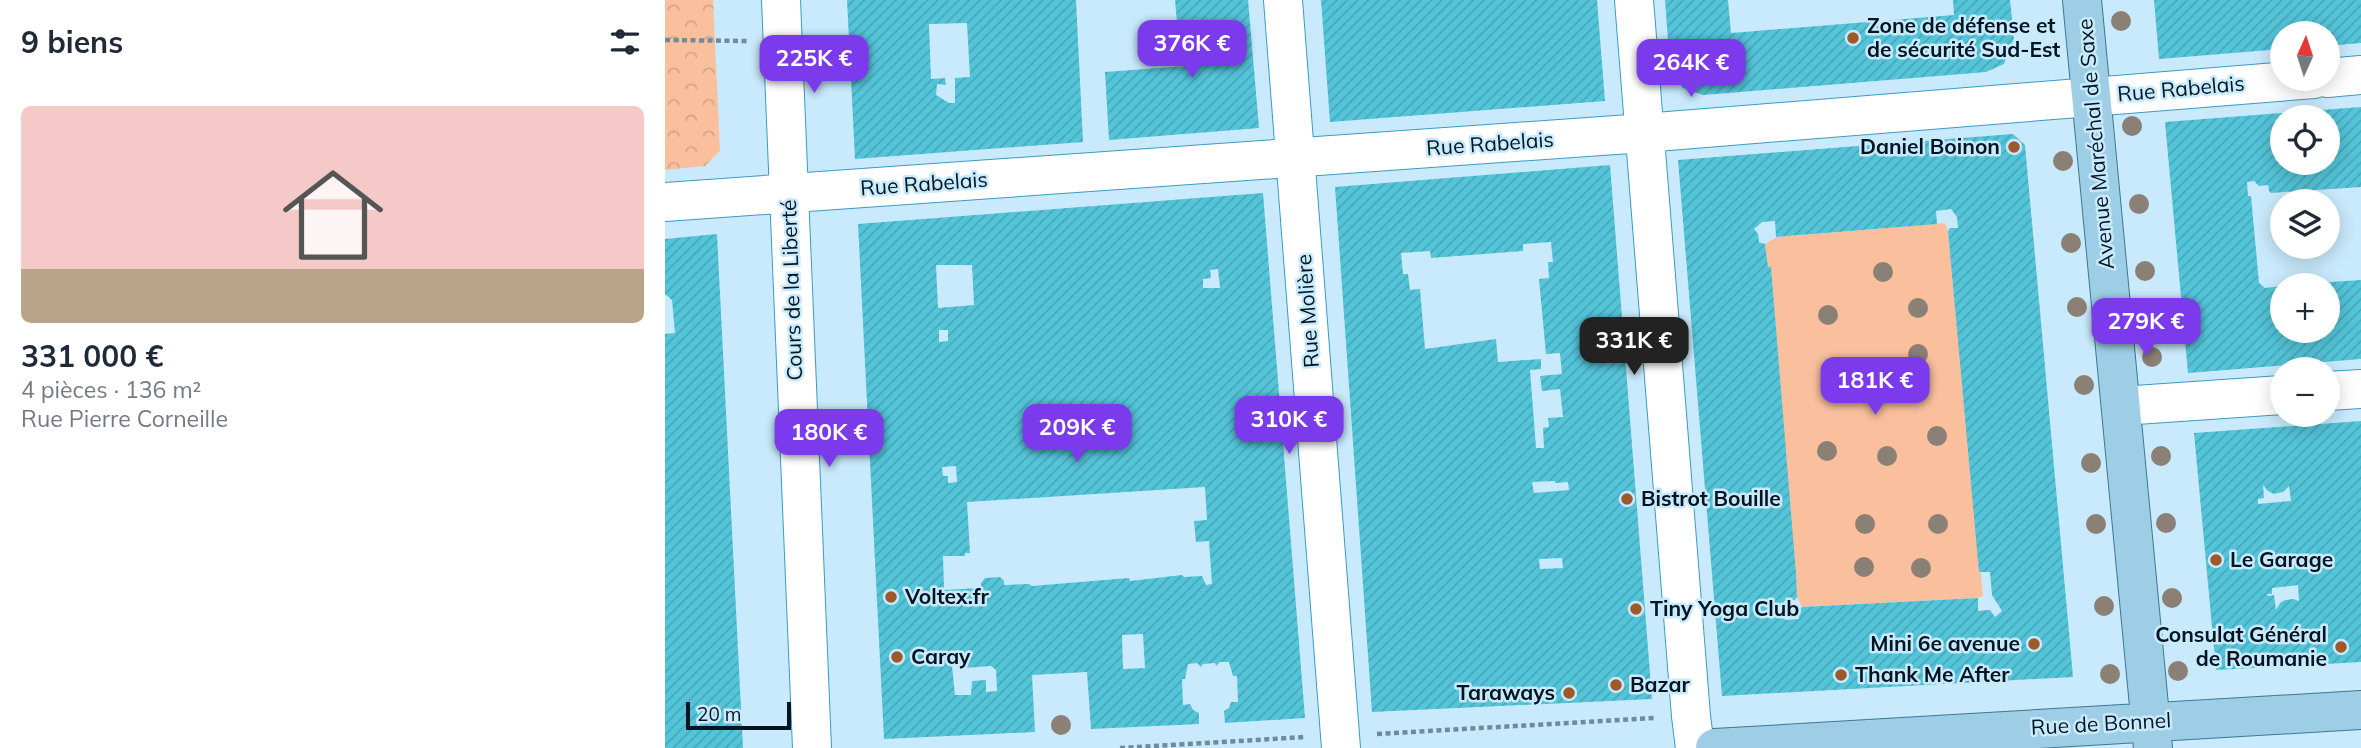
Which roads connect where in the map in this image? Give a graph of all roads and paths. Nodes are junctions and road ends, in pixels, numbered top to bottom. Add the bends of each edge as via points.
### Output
1 (781, 0) edge
2 (1283, 0) edge
3 (1634, 0) edge
4 (2082, 0) edge
5 (665, 40) edge
6 (730, 41) dead end
7 (2361, 75) edge
8 (2340, 77) edge
9 (2270, 82) edge
10 (2092, 96) junction
11 (1644, 133) junction
12 (1296, 158) junction
13 (788, 193) junction
14 (665, 202) edge
15 (2361, 389) edge
16 (2340, 390) edge
17 (2270, 395) edge
18 (2121, 406) junction
19 (2361, 710) edge
20 (1693, 732) edge
21 (2152, 734) edge
22 (1340, 742) edge
23 (812, 748) edge
24 (1120, 748) edge
25 (1715, 748) edge

1 - 13 street, Cours de la Liberté
2 - 12 street, Rue Molière
3 - 11 street
4 - 10 main road, Avenue Maréchal de Saxe
5 - 6 path
7 - 8 street
9 - 10 street, Rue Rabelais
10 - 11 street, Rue Rabelais
10 - 18 main road, Avenue Maréchal de Saxe
11 - 12 street, Rue Rabelais
11 - 20 street
12 - 13 street, Rue Rabelais
12 - 22 street, Rue Molière
13 - 14 street, Rue Rabelais
13 - 23 street, Cours de la Liberté
15 - 16 street
17 - 18 street
18 - 21 main road, Avenue Maréchal de Saxe
19 - 21 main road, Rue de Bonnel
20 - 22 path
21 - 25 main road, Rue de Bonnel
22 - 24 path

